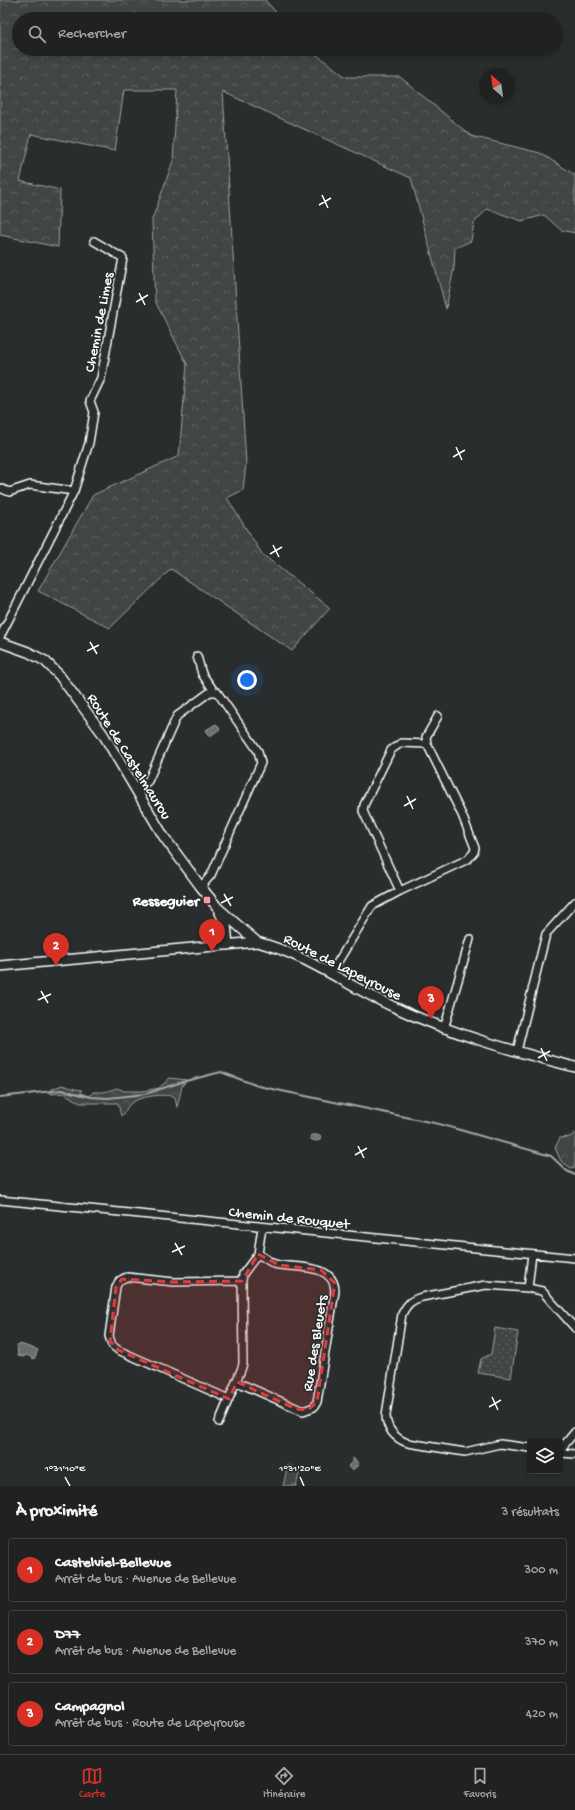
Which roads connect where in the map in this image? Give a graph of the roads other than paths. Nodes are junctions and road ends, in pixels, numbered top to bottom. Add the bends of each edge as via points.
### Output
1 (94, 241) dead end
2 (0, 488) edge
3 (74, 491) junction
4 (0, 637) edge
5 (0, 642) edge
6 (197, 656) dead end
7 (214, 691) junction
8 (438, 716) dead end
9 (427, 744) junction
10 (136, 791) junction
11 (201, 887) junction
12 (400, 891) junction
13 (575, 902) edge
14 (218, 908) junction
15 (239, 927) junction
16 (227, 934) junction
17 (470, 939) dead end
18 (257, 942) junction
19 (228, 945) junction
20 (0, 966) edge
21 (331, 973) junction
22 (444, 1029) junction
23 (517, 1052) junction
24 (575, 1067) edge
25 (0, 1200) edge
26 (262, 1227) junction
27 (258, 1254) junction
28 (532, 1254) junction
29 (575, 1258) edge
30 (242, 1281) junction
31 (528, 1288) junction
32 (575, 1328) edge
33 (237, 1382) junction
34 (229, 1399) junction
35 (218, 1422) dead end
36 (575, 1432) edge
37 (563, 1447) edge
38 (527, 1448) edge
39 (563, 1452) edge
40 (575, 1454) edge

1 - 3 street, Chemin de Limes via 123,258 101,378 90,401 94,412 89,443
2 - 3 street via 9,492 30,485
3 - 4 street
5 - 10 street, Route de Castelmaurou via 45,661 59,675 103,734
6 - 7 street via 202,674
7 - 10 street via 176,716 148,781
7 - 11 street via 220,695 258,751 261,763 211,875
8 - 9 street via 426,737
9 - 12 street via 401,743 391,750 364,805 364,811
9 - 12 street via 462,815 475,848 468,859
10 - 11 street, Route de Castelmaurou via 164,836
11 - 14 street, Route de Castelmaurou
12 - 21 street via 372,906
13 - 23 street via 546,934
14 - 15 street, Route de Castelmaurou
14 - 16 street, Route de Castelmaurou via 226,924
15 - 16 street
15 - 18 street, Route de Castelmaurou
16 - 19 street, Route de Castelmaurou
17 - 22 street
18 - 19 street
18 - 21 street, Route de Lapeyrouse via 292,953
19 - 20 street
21 - 22 street, Route de Lapeyrouse via 392,1007
22 - 23 street, Route de Lapeyrouse
23 - 24 street, Route de Lapeyrouse
25 - 26 street, Chemin de Rouquet
26 - 27 street
26 - 28 street, Chemin de Rouquet
27 - 30 street via 243,1274
27 - 33 street, Rue des Bleuets via 274,1264 321,1270 332,1277 335,1283 317,1402 314,1407 303,1411
28 - 29 street, Chemin de Rouquet
28 - 31 street
30 - 33 street via 243,1364
30 - 34 street via 174,1282 122,1278 116,1287 109,1330 110,1341 118,1350
31 - 32 street via 542,1291
31 - 38 street via 486,1285 413,1299 406,1305 402,1314 386,1415 386,1421 395,1436 408,1443 465,1452 500,1444
33 - 34 street
34 - 35 street
36 - 37 street
39 - 40 street

